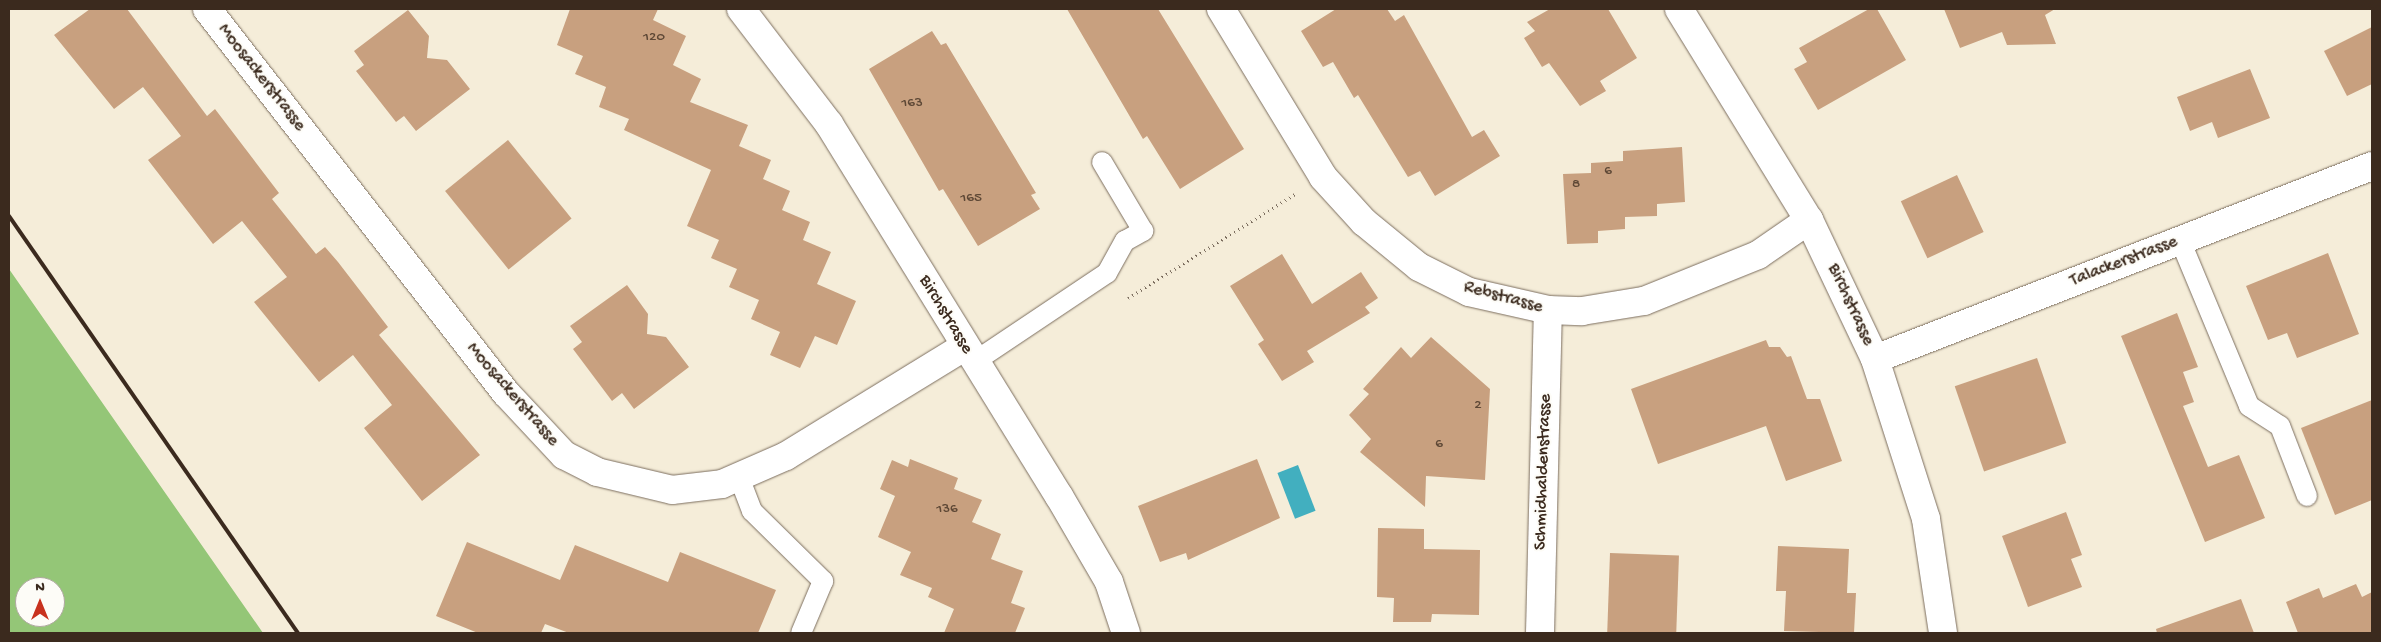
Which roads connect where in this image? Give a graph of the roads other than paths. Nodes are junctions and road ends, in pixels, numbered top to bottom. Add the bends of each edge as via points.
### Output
1 (207, 9) edge
2 (741, 9) edge
3 (1222, 9) edge
4 (1679, 9) edge
5 (1102, 162) dead end
6 (2372, 166) edge
7 (1809, 220) junction
8 (2180, 240) junction
9 (1548, 310) junction
10 (969, 355) junction
11 (1875, 359) junction
12 (739, 476) junction
13 (2307, 496) dead end
14 (800, 633) edge
15 (1126, 633) edge
16 (1540, 633) edge
17 (1943, 633) edge

1 - 12 street, Moosackerstrasse via 506,393 564,455 625,481 672,490 722,484
2 - 10 street, Birchstrasse via 829,124
3 - 9 street, Rebstrasse via 1323,177 1364,222 1419,268 1468,292
4 - 7 street, Birchstrasse
5 - 10 lane via 1143,231 1125,241 1107,273
6 - 8 street, Talackerstrasse
7 - 9 street, Rebstrasse via 1758,254 1644,301 1582,311
7 - 11 street, Birchstrasse
8 - 11 street, Talackerstrasse
8 - 13 lane via 2249,406 2280,426
9 - 16 street, Schmidhaldenstrasse
10 - 12 street, Moosackerstrasse via 786,456
10 - 15 street, Birchstrasse via 1109,582
11 - 17 street, Birchstrasse via 1926,519
12 - 14 lane via 752,511 824,581

